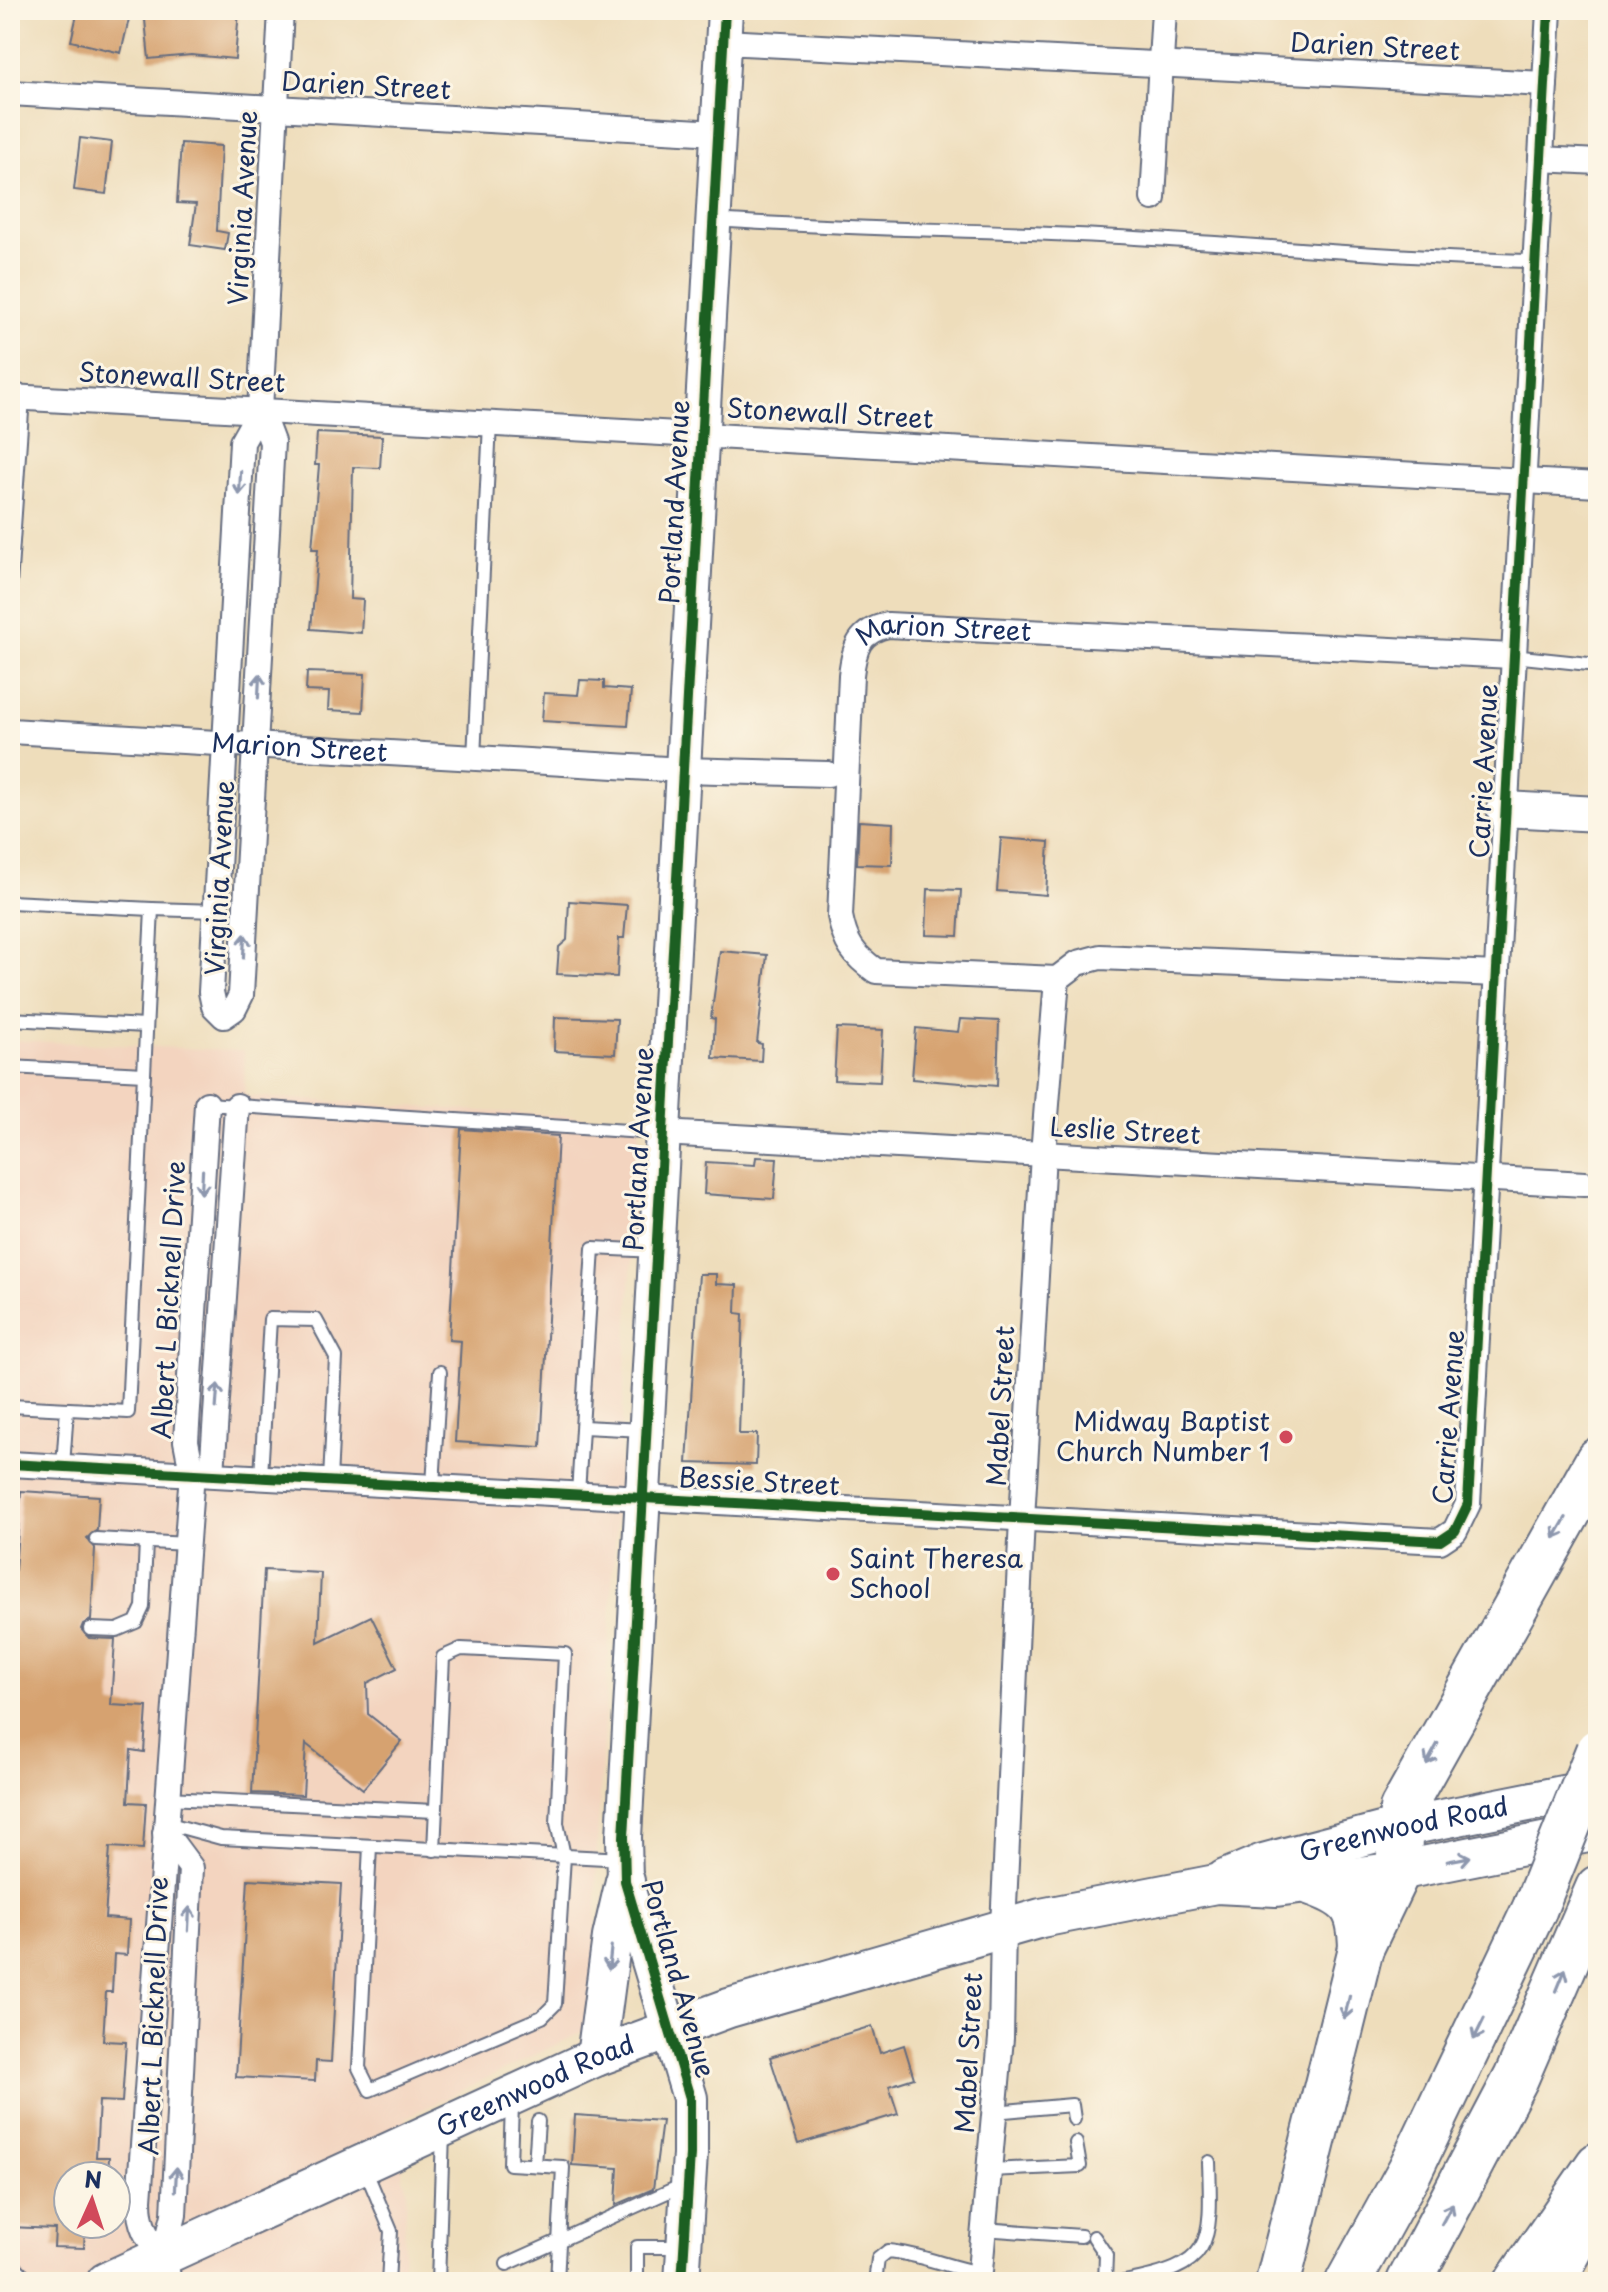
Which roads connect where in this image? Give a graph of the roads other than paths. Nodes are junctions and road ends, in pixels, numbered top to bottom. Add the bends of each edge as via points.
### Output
1 (281, 10) edge
2 (1164, 10) edge
3 (1549, 10) edge
4 (724, 26) edge
5 (1161, 65) junction
6 (1545, 84) junction
7 (10, 93) edge
8 (276, 109) junction
9 (718, 133) junction
10 (1541, 159) junction
11 (1598, 162) edge
12 (1153, 198) dead end
13 (713, 220) junction
14 (1535, 261) junction
15 (16, 397) edge
16 (260, 410) junction
17 (490, 423) junction
18 (15, 435) edge
19 (701, 435) junction
20 (1522, 480) junction
21 (1598, 485) edge
22 (10, 585) edge
23 (1512, 656) junction
24 (1598, 665) edge
25 (10, 731) edge
26 (227, 744) junction
27 (256, 745) junction
28 (474, 758) junction
29 (683, 770) junction
30 (828, 774) dead end
31 (1504, 809) junction
32 (1598, 814) edge
33 (10, 902) edge
34 (152, 909) junction
35 (218, 911) junction
36 (1497, 974) junction
37 (1057, 979) junction
38 (10, 1019) edge
39 (146, 1026) junction
40 (10, 1067) edge
41 (144, 1074) junction
42 (207, 1104) joint
43 (237, 1106) junction
44 (662, 1133) junction
45 (1043, 1154) junction
46 (1486, 1181) junction
47 (1585, 1184) dead end
48 (656, 1251) junction
49 (440, 1372) dead end
50 (10, 1406) edge
51 (67, 1409) junction
52 (583, 1427) junction
53 (646, 1430) junction
54 (1598, 1460) edge
55 (10, 1464) edge
56 (63, 1466) junction
57 (202, 1473) junction
58 (261, 1476) junction
59 (330, 1480) junction
60 (433, 1485) junction
61 (578, 1494) junction
62 (642, 1497) junction
63 (1022, 1519) junction
64 (1455, 1531) joint
65 (96, 1539) dead end
66 (146, 1542) junction
67 (187, 1544) junction
68 (90, 1629) dead end
69 (1598, 1751) edge
70 (1598, 1788) edge
71 (168, 1798) junction
72 (435, 1811) junction
73 (1401, 1827) junction
74 (166, 1828) junction
75 (1598, 1831) edge
76 (370, 1846) junction
77 (434, 1850) junction
78 (564, 1856) junction
79 (624, 1870) junction
80 (1398, 1871) junction
81 (1312, 1883) junction
82 (1216, 1884) junction
83 (1596, 1894) edge
84 (1003, 1927) junction
85 (1361, 1948) junction
86 (669, 2028) junction
87 (596, 2057) junction
88 (525, 2108) junction
89 (994, 2112) junction
90 (1074, 2119) dead end
91 (443, 2126) junction
92 (1076, 2143) dead end
93 (1209, 2162) dead end
94 (362, 2163) junction
95 (535, 2165) junction
96 (1598, 2165) edge
97 (989, 2170) junction
98 (688, 2183) junction
99 (1598, 2209) edge
100 (983, 2229) junction
101 (559, 2241) junction
102 (684, 2247) junction
103 (10, 2262) edge
104 (507, 2264) dead end
105 (167, 2269) edge
106 (979, 2277) edge
107 (31, 2282) edge
108 (106, 2282) edge
109 (388, 2282) edge
110 (438, 2282) edge
111 (557, 2282) edge
112 (637, 2282) edge
113 (682, 2282) edge
114 (875, 2282) edge
115 (1105, 2282) edge
116 (1124, 2282) edge
117 (1278, 2282) edge
118 (1348, 2282) edge
119 (1409, 2282) edge
120 (1517, 2282) edge
121 (1558, 2282) edge

1 - 8 street, Virginia Avenue
2 - 5 street
3 - 6 street, Carrie Avenue
4 - 5 street, Darien Street
4 - 9 street, Portland Avenue
5 - 6 street, Darien Street
5 - 12 street
6 - 10 street, Carrie Avenue
7 - 8 street, Darien Street
8 - 9 street, Darien Street
8 - 16 street, Virginia Avenue
9 - 13 street, Portland Avenue
10 - 11 street
10 - 14 street, Carrie Avenue
13 - 14 lane
13 - 19 street, Portland Avenue
14 - 20 street, Carrie Avenue
15 - 16 street, Stonewall Street
15 - 18 lane
16 - 17 street, Stonewall Street
16 -> 26 street, Virginia Avenue via 242,442
27 -> 16 street, Virginia Avenue via 272,442
17 - 19 street, Stonewall Street
17 - 28 lane
18 - 22 lane
19 - 20 street, Stonewall Street
19 - 29 street, Portland Avenue
20 - 21 street, Stonewall Street
20 - 23 street, Carrie Avenue
23 - 24 lane
23 - 31 street, Carrie Avenue
23 - 37 street, Marion Street via 888,625 872,629 854,651 851,675 840,916 844,939 856,957 876,971
25 - 26 street, Marion Street
26 - 27 street, Marion Street
26 - 35 street, Virginia Avenue
27 - 28 street, Marion Street
35 -> 27 street, Virginia Avenue via 211,992 214,1006 224,1016 241,995
28 - 29 street, Marion Street
29 - 30 street, Marion Street
29 - 44 street, Portland Avenue
31 - 32 street
31 - 36 street, Carrie Avenue
33 - 34 lane
34 - 35 lane
34 - 39 lane
36 - 37 street via 1100,957 1078,963
36 - 46 street, Carrie Avenue
37 - 45 street, Mabel Street
38 - 39 lane
39 - 41 lane
40 - 41 lane
41 - 51 lane via 128,1412
42 - 43 lane
42 -> 57 street, Albert L Bicknell Drive via 186,1441
43 - 44 lane
57 -> 43 street, Albert L Bicknell Drive
44 - 45 street, Leslie Street
44 - 48 street, Portland Avenue
45 - 46 street, Leslie Street
45 - 63 street, Mabel Street
46 - 47 street, Leslie Street
46 - 64 street, Carrie Avenue via 1468,1504
48 - 52 lane via 593,1248
48 - 53 street, Portland Avenue
49 - 60 lane
50 - 51 lane
51 - 56 lane
52 - 53 lane
52 - 61 lane
53 - 62 street, Portland Avenue
54 -> 73 highway via 1408,1797
55 - 56 street, Bessie Street
56 - 57 street, Bessie Street
57 - 58 street, Bessie Street
57 - 67 street, Albert L Bicknell Drive
58 - 59 street, Bessie Street
58 - 59 lane via 270,1319 316,1320 336,1357
59 - 60 street, Bessie Street
60 - 61 street, Bessie Street
61 - 62 street, Bessie Street
62 - 63 street, Bessie Street
62 - 79 street, Portland Avenue
63 - 64 street, Bessie Street via 1440,1541
63 - 84 street, Mabel Street
65 - 66 lane
66 - 67 lane
66 - 68 lane via 143,1607 136,1622 117,1630
67 - 71 street, Albert L Bicknell Drive
69 -> 118 highway, bridge via 1535,1908 1410,2170
70 - 73 main road, Greenwood Road
71 - 72 lane
71 - 74 street, Albert L Bicknell Drive
72 - 77 lane
72 - 78 lane via 443,1657 461,1649 565,1654 557,1823
73 - 80 highway
73 - 82 main road, Greenwood Road via 1263,1863
74 - 76 lane via 221,1838
105 -> 74 street, Albert L Bicknell Drive via 191,1868
74 - 105 street, Albert L Bicknell Drive via 139,2200 142,2227
80 -> 75 main road, Greenwood Road
76 - 77 lane
76 - 78 lane via 359,2068 370,2090 542,2017 555,2004
77 - 78 lane
78 - 79 lane
79 - 86 street, Portland Avenue
79 -> 87 main road
80 - 81 main road, Greenwood Road
80 - 85 highway
81 - 82 main road, Greenwood Road
81 - 85 highway via 1344,1897 1358,1914
82 - 84 main road, Greenwood Road
119 -> 83 highway via 1516,2078
84 - 86 main road, Greenwood Road
84 - 89 street, Mabel Street
85 -> 117 highway
86 - 87 main road, Greenwood Road
86 - 98 street, Portland Avenue via 690,2098
87 - 88 main road, Greenwood Road
88 - 91 main road, Greenwood Road
88 - 95 lane
88 - 95 lane via 510,2164
89 - 90 lane via 1072,2105
89 - 97 street, Mabel Street
91 - 94 main road, Greenwood Road
91 - 110 lane
92 - 97 lane via 1080,2166
93 - 116 lane via 1211,2224 1195,2259 1167,2274
94 - 105 main road, Greenwood Road
94 - 109 lane via 391,2231
95 - 101 lane via 563,2167
96 - 120 highway
97 - 100 street, Mabel Street
98 - 101 lane
98 - 102 street, Portland Avenue
99 - 121 street
100 - 106 street, Mabel Street
100 - 115 lane via 1088,2237 1106,2255
101 - 104 lane
101 - 111 lane
102 - 112 lane via 637,2247
102 - 113 street, Portland Avenue
103 - 107 lane
105 - 108 main road, Greenwood Road
106 - 114 lane via 914,2254 888,2251 878,2259

